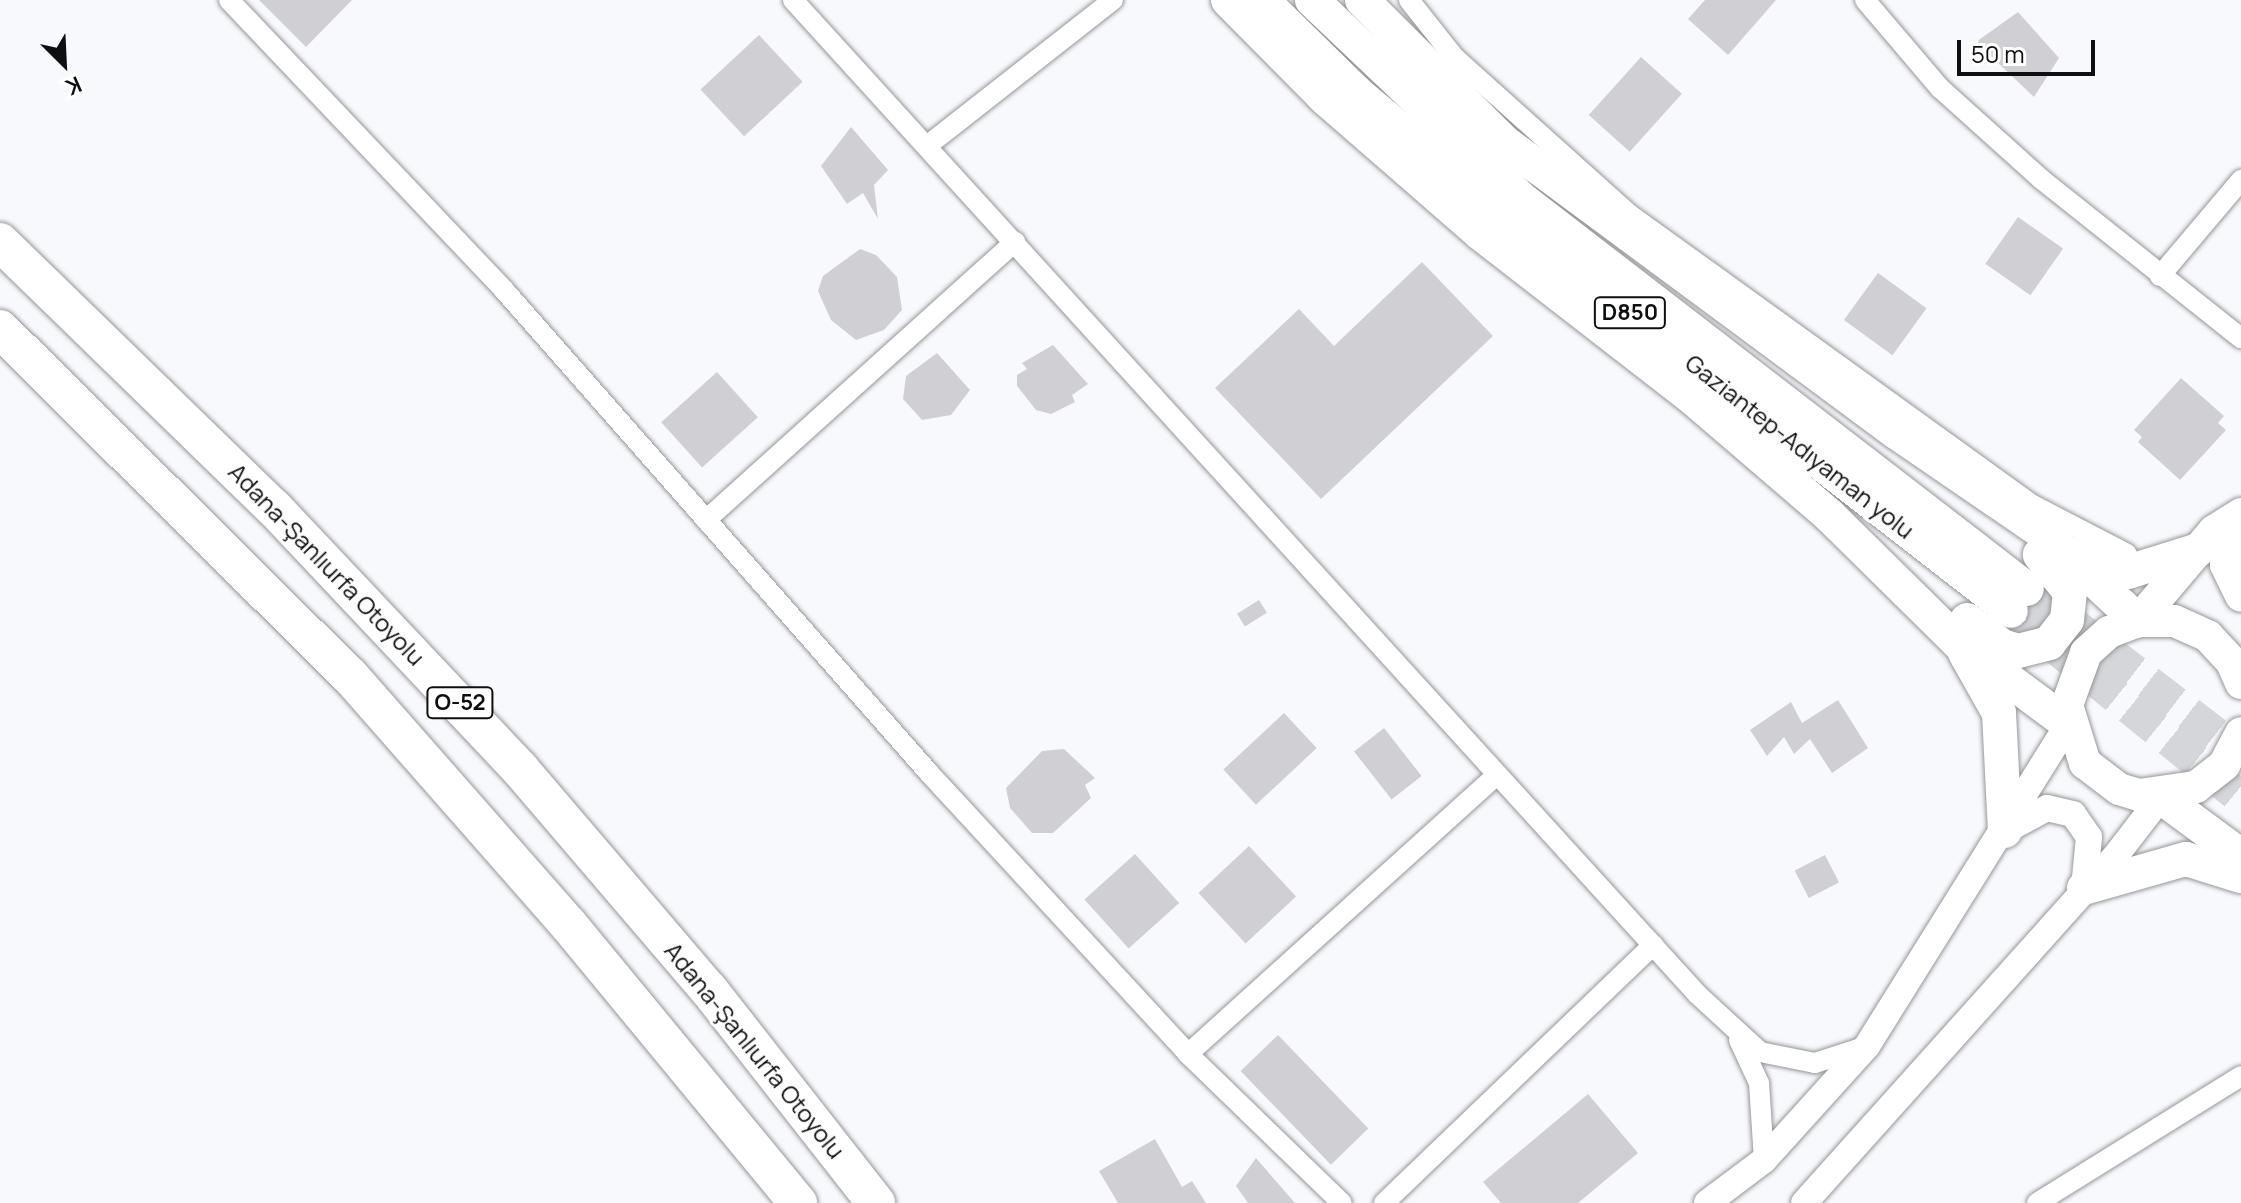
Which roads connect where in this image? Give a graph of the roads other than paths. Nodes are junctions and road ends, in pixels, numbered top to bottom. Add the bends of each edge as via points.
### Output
1 (229, 0) edge
2 (1113, 0) edge
3 (1228, 0) edge
4 (1262, 0) edge
5 (1312, 0) edge
6 (1362, 0) edge
7 (1409, 0) edge
8 (1865, 0) edge
9 (801, 3) edge
10 (928, 145) junction
11 (2241, 180) edge
12 (0, 242) edge
13 (1015, 242) junction
14 (2160, 276) junction
15 (0, 329) edge
16 (2241, 338) edge
17 (1896, 432) junction
18 (1830, 516) junction
19 (706, 520) junction
20 (2236, 520) edge
21 (2045, 534) junction
22 (2198, 550) junction
23 (2160, 567) junction
24 (2241, 596) edge
25 (2138, 621) junction
26 (1959, 643) junction
27 (2241, 683) edge
28 (2068, 724) junction
29 (2241, 733) edge
30 (1497, 775) junction
31 (2161, 797) junction
32 (2005, 831) junction
33 (2241, 856) edge
34 (2241, 876) edge
35 (2084, 888) junction
36 (1653, 945) junction
37 (1733, 1030) junction
38 (1867, 1046) junction
39 (1188, 1054) junction
40 (2241, 1076) edge
41 (1764, 1160) junction
42 (798, 1203) edge
43 (876, 1203) edge
44 (1342, 1203) edge
45 (1384, 1203) edge
46 (1707, 1203) edge
47 (1804, 1203) edge
48 (2037, 1203) edge

1 - 19 street via 504,290
2 - 10 street
3 - 18 highway via 1326,99 1480,233 1694,399
4 - 5 highway, Gaziantep-Adıyaman yolu / D850 via 1358,94 1522,231 2019,600 1524,201
6 - 17 highway via 1504,142
7 - 23 street via 1455,58 1629,214 2033,505 2106,546
8 - 14 street via 1940,88
9 - 10 street
10 - 13 street
11 - 14 street
12 - 43 highway, Adana-Şanlıurfa Otoyolu / O-52 via 274,508 520,769 709,990
13 - 19 street
13 - 30 street
14 - 16 street
15 - 42 highway, O-52 via 350,676 568,924
17 - 18 highway via 2056,568 2070,592 2060,633 2034,650 2002,646
17 - 21 highway
18 - 26 highway
19 - 39 street
20 - 22 main road via 2214,531
20 - 24 main road via 2226,565
21 - 23 highway via 2109,569
21 - 25 highway
22 - 23 highway
22 - 25 main road
25 - 27 main road via 2174,621 2208,636 2231,661
25 - 28 main road via 2109,632 2086,653 2070,686
26 - 28 highway
26 - 32 highway via 1999,713
28 - 31 main road via 2085,763 2100,778 2119,789
28 - 32 street
29 - 31 main road via 2211,778
30 - 36 street
30 - 39 street
31 - 33 highway
31 - 35 street
32 - 35 street via 2047,808 2073,814 2089,837
32 - 38 street
34 - 35 highway via 2186,859
35 - 47 street
36 - 37 street
36 - 45 street
37 - 38 street via 1760,1052 1815,1063
37 - 41 street via 1759,1083
38 - 41 street
39 - 44 street
40 - 48 street
41 - 46 street

